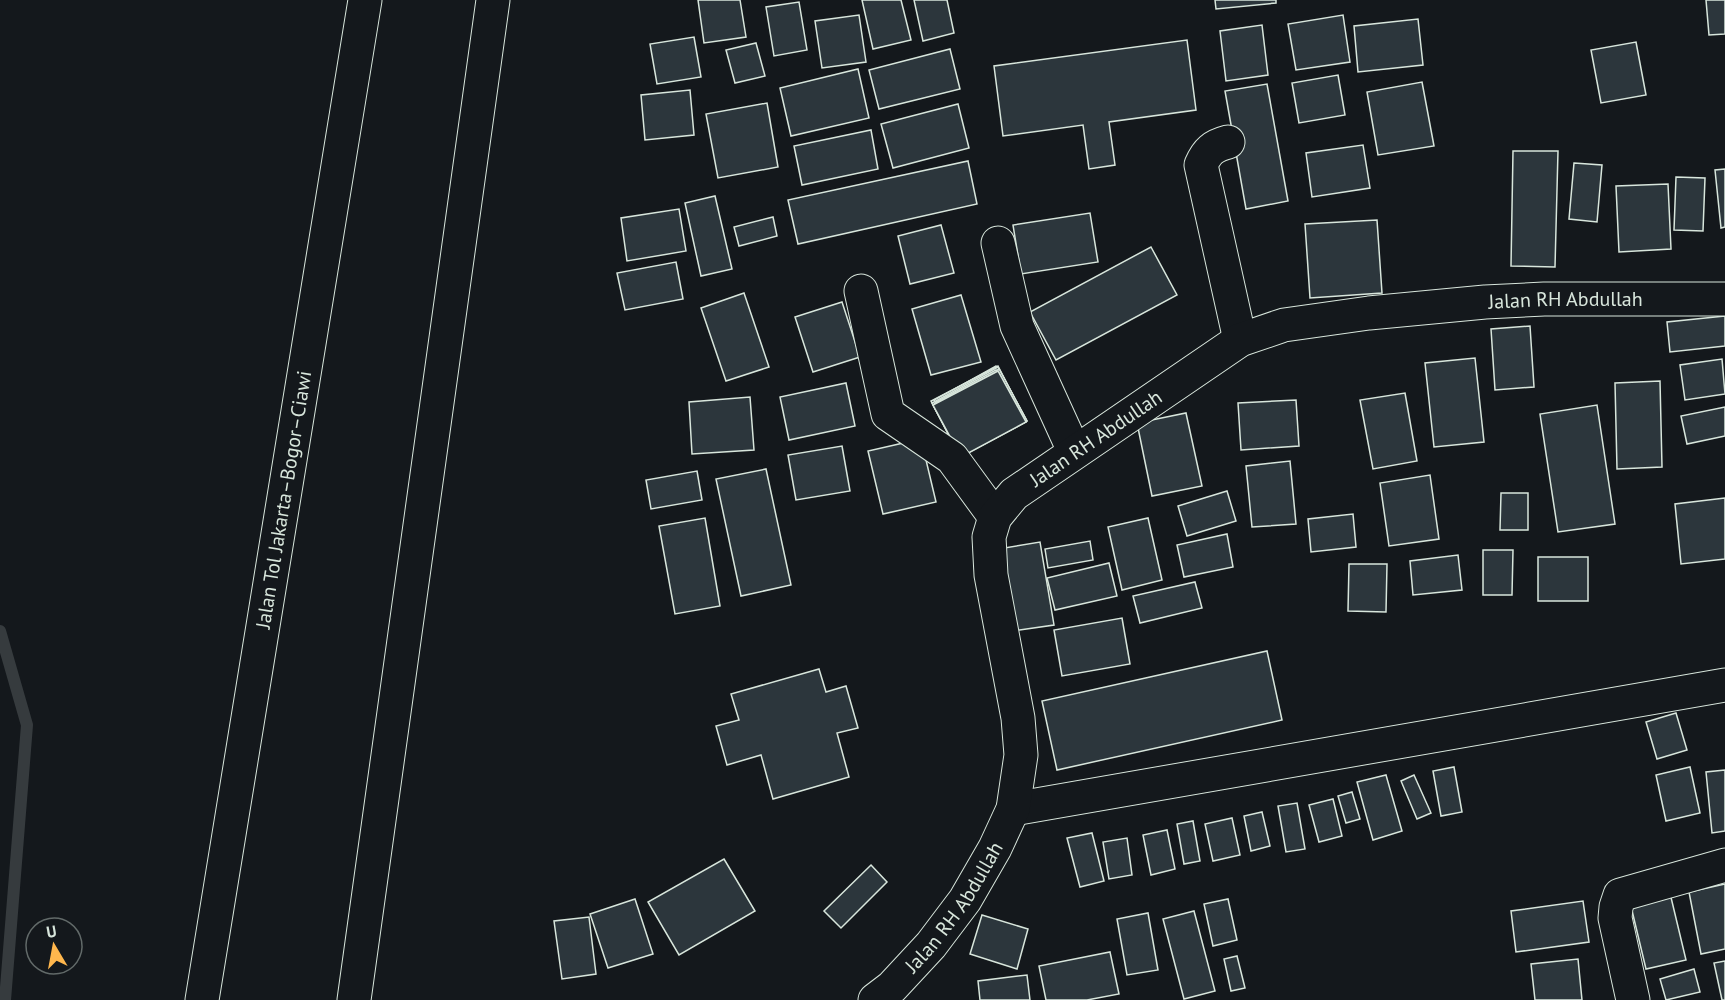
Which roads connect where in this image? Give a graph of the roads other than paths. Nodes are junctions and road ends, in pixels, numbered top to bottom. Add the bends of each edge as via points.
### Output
1 (365, 0) edge
2 (493, 0) edge
3 (1228, 142) dead end
4 (998, 243) dead end
5 (861, 291) dead end
6 (1725, 299) edge
7 (1240, 340) junction
8 (1074, 451) junction
9 (995, 517) junction
10 (1725, 685) edge
11 (1014, 809) junction
12 (1725, 866) edge
13 (891, 996) edge
14 (202, 1000) edge
15 (354, 1000) edge
16 (1633, 1000) edge

1 - 14 main road, Jalan Tol Jakarta–Bogor–Ciawi
2 - 15 main road
3 - 7 main road via 1206,152 1201,165
4 - 8 main road via 1017,326
5 - 9 main road via 888,414 952,458
6 - 7 main road, Jalan RH Abdullah via 1485,302 1284,326
7 - 8 main road, Jalan RH Abdullah
8 - 9 main road, Jalan RH Abdullah via 1014,494
9 - 11 main road, Jalan RH Abdullah via 989,537 991,575 1018,717 1021,755
10 - 11 main road
11 - 13 main road, Jalan RH Abdullah via 965,900
12 - 16 main road via 1620,895 1615,918

